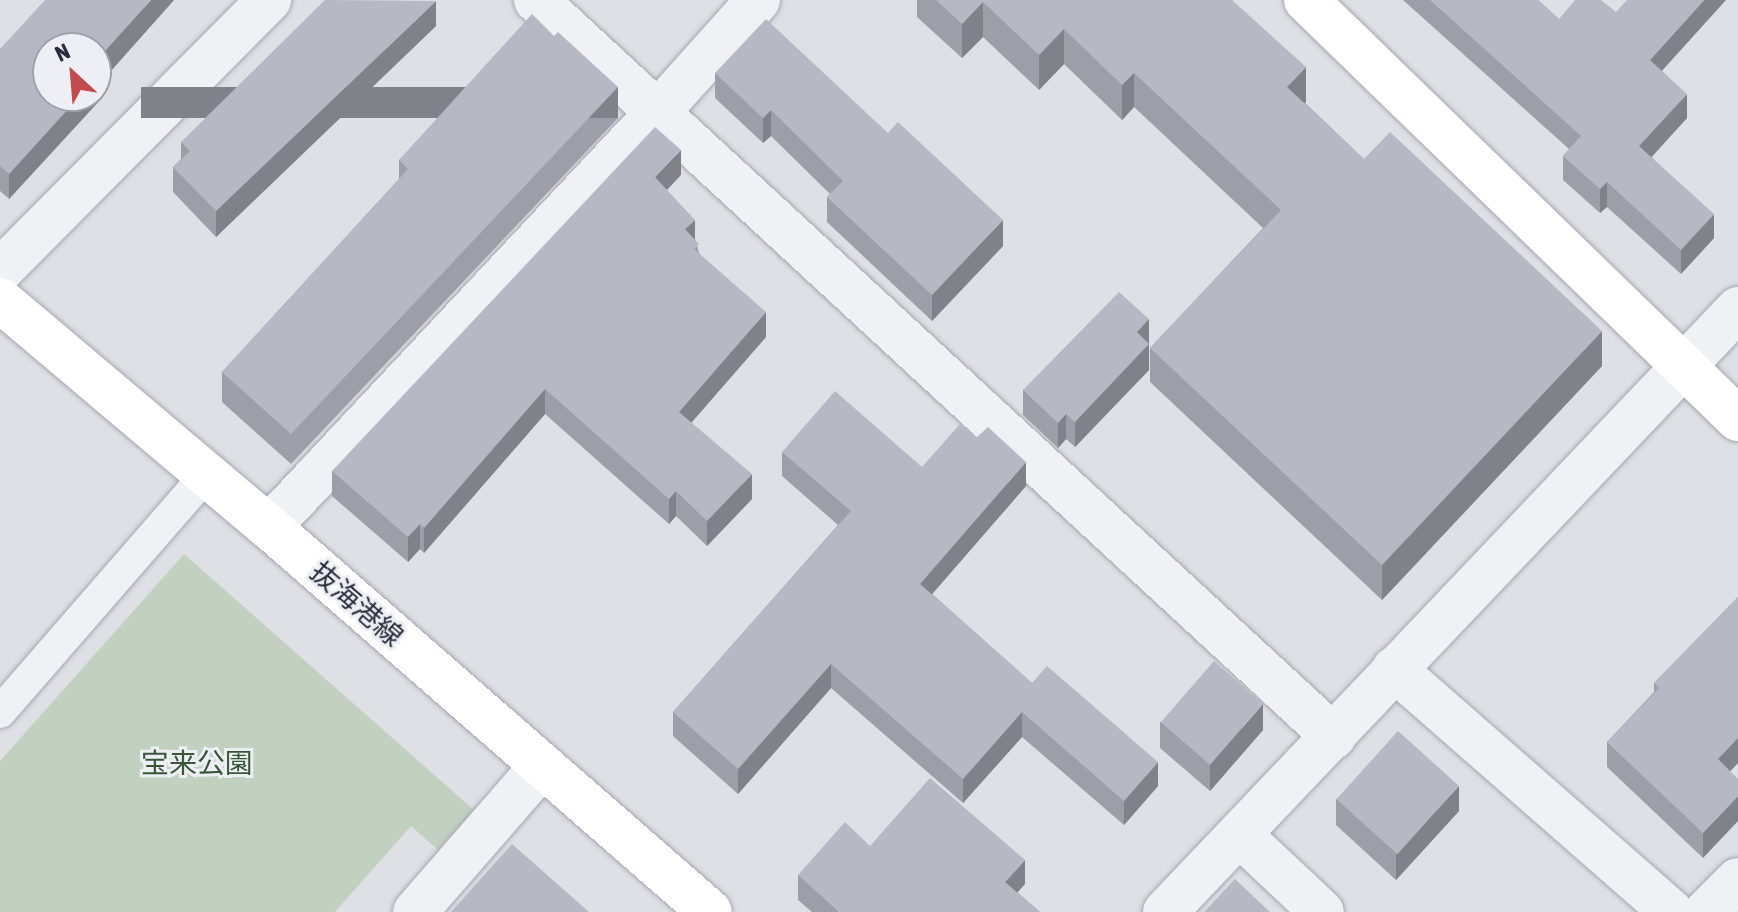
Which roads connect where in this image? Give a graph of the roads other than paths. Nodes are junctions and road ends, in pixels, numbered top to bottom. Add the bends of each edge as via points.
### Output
1 (269, 0) edge
2 (536, 0) edge
3 (758, 0) edge
4 (1306, 0) edge
5 (658, 112) junction
6 (0, 271) edge
7 (0, 300) edge
8 (1738, 309) edge
9 (1683, 366) junction
10 (1738, 419) edge
11 (205, 476) junction
12 (269, 527) junction
13 (1394, 669) junction
14 (0, 712) edge
15 (1334, 737) junction
16 (542, 766) junction
17 (1240, 835) junction
18 (1738, 880) edge
19 (415, 912) edge
20 (710, 912) edge
21 (1165, 912) edge
22 (1322, 912) edge
23 (1672, 912) edge
24 (1706, 912) edge

1 - 6 street
2 - 5 street
3 - 5 street
4 - 9 main road
5 - 12 street
5 - 15 street
7 - 11 main road, 抜海港線
8 - 9 street
9 - 10 main road
9 - 13 street
11 - 12 main road, 抜海港線
11 - 14 lane
12 - 16 main road, 抜海港線
13 - 15 street
13 - 23 street
15 - 17 street
16 - 19 street
16 - 20 main road, 抜海港線
17 - 21 street
17 - 22 street
18 - 24 street

